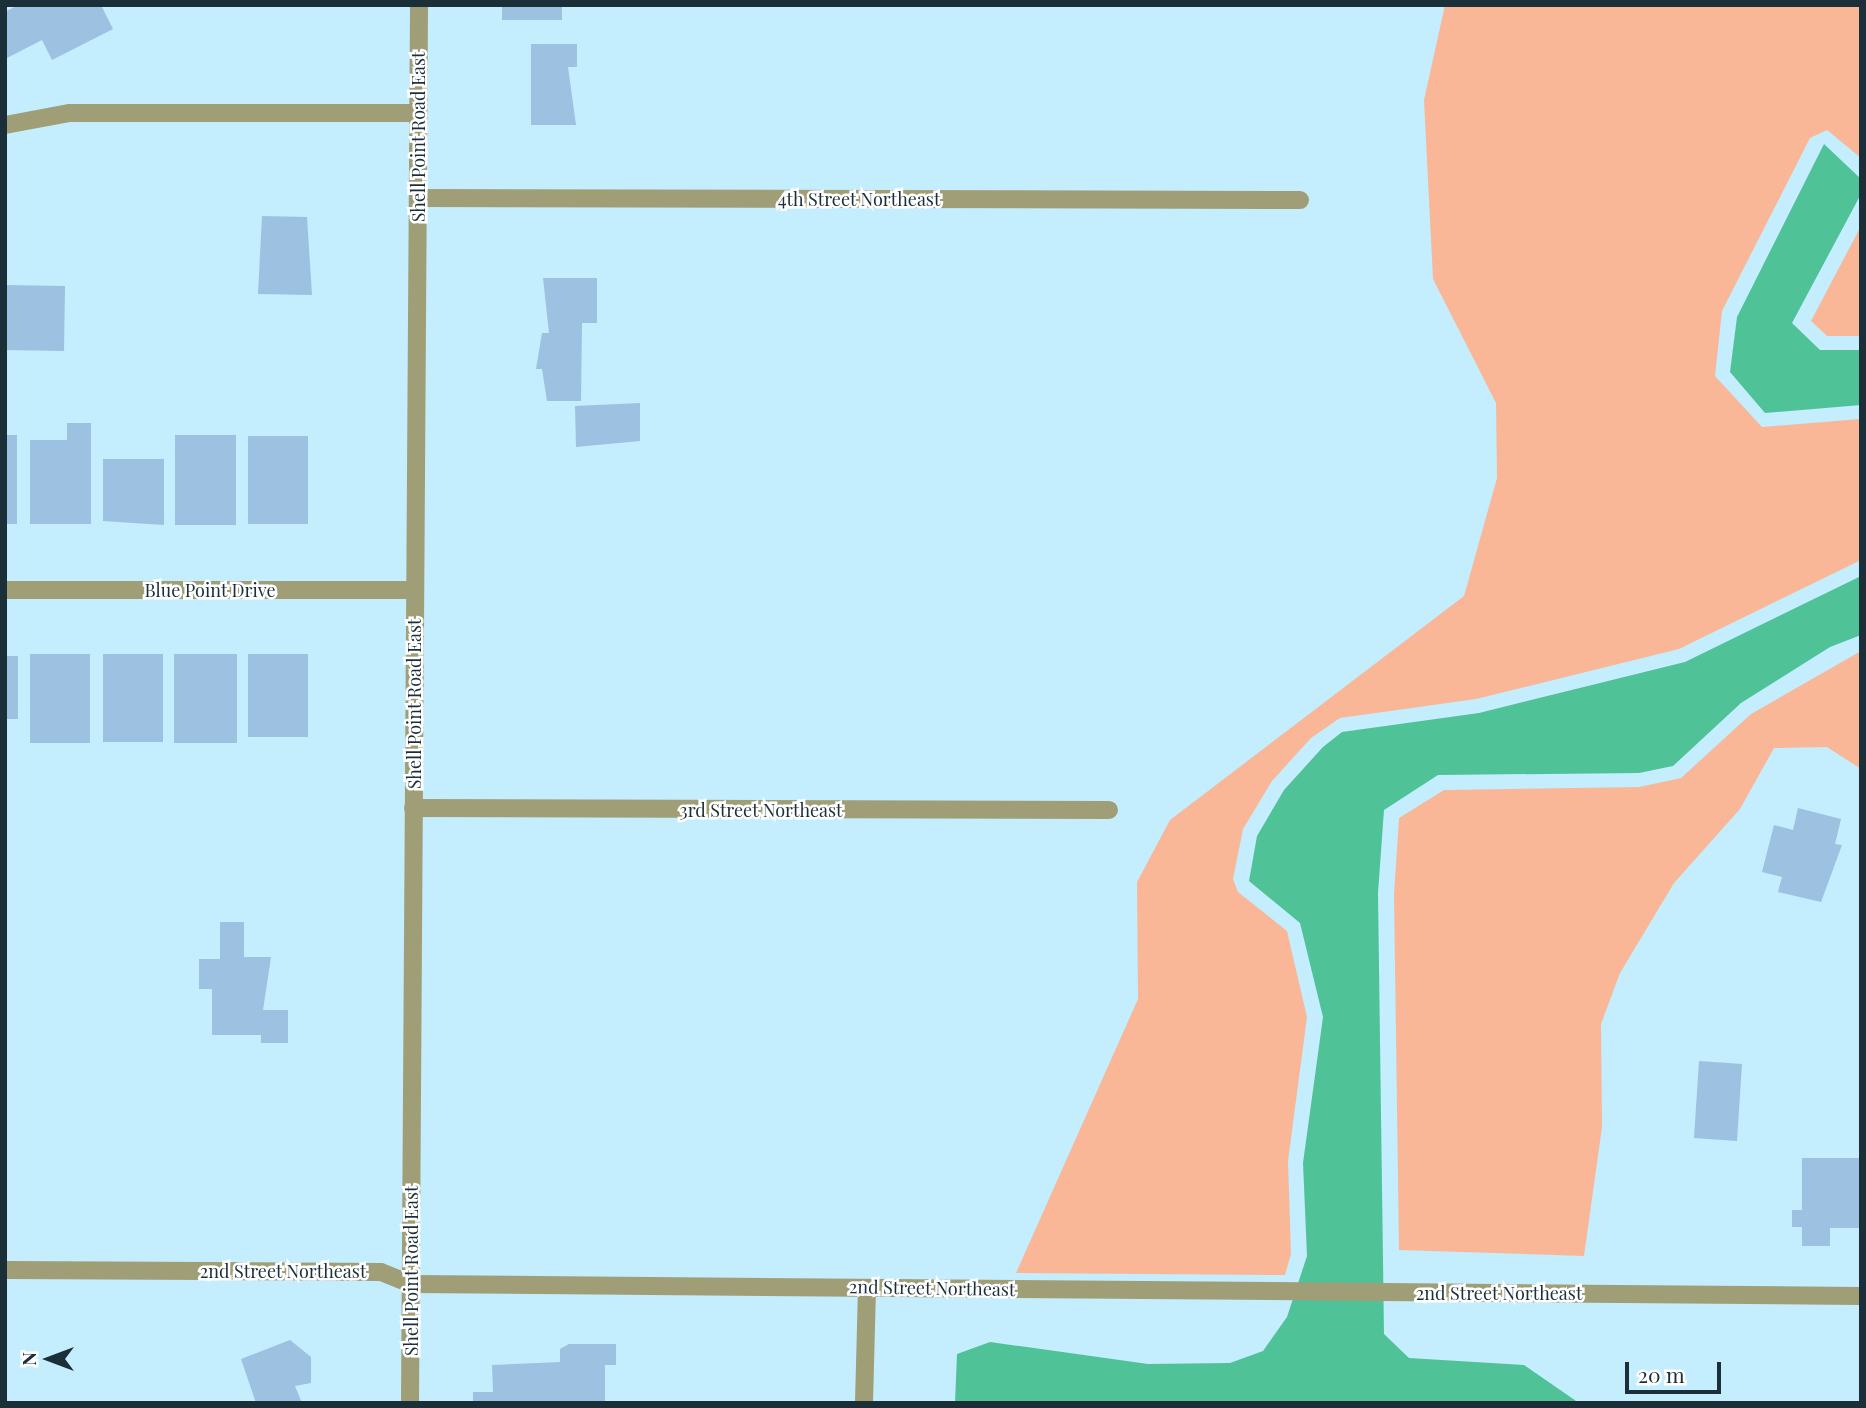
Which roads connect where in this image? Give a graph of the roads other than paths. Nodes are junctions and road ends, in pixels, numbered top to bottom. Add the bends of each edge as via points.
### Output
1 (419, 5) edge
2 (418, 113) junction
3 (5, 125) edge
4 (418, 198) junction
5 (1300, 200) dead end
6 (5, 590) edge
7 (414, 590) junction
8 (413, 808) junction
9 (1109, 810) dead end
10 (5, 1270) edge
11 (411, 1284) junction
12 (867, 1288) junction
13 (1861, 1296) edge
14 (410, 1403) edge
15 (864, 1403) edge

1 - 2 street, Shell Point Road East
2 - 3 street via 70,113
2 - 4 street, Shell Point Road East
4 - 5 street, 4th Street Northeast
4 - 7 street, Shell Point Road East
6 - 7 street, Blue Point Drive
7 - 8 street, Shell Point Road East
8 - 9 street, 3rd Street Northeast
8 - 11 street, Shell Point Road East
10 - 11 street, 2nd Street Northeast via 381,1272
11 - 12 street, 2nd Street Northeast
11 - 14 street, Shell Point Road East
12 - 13 street, 2nd Street Northeast
12 - 15 street

